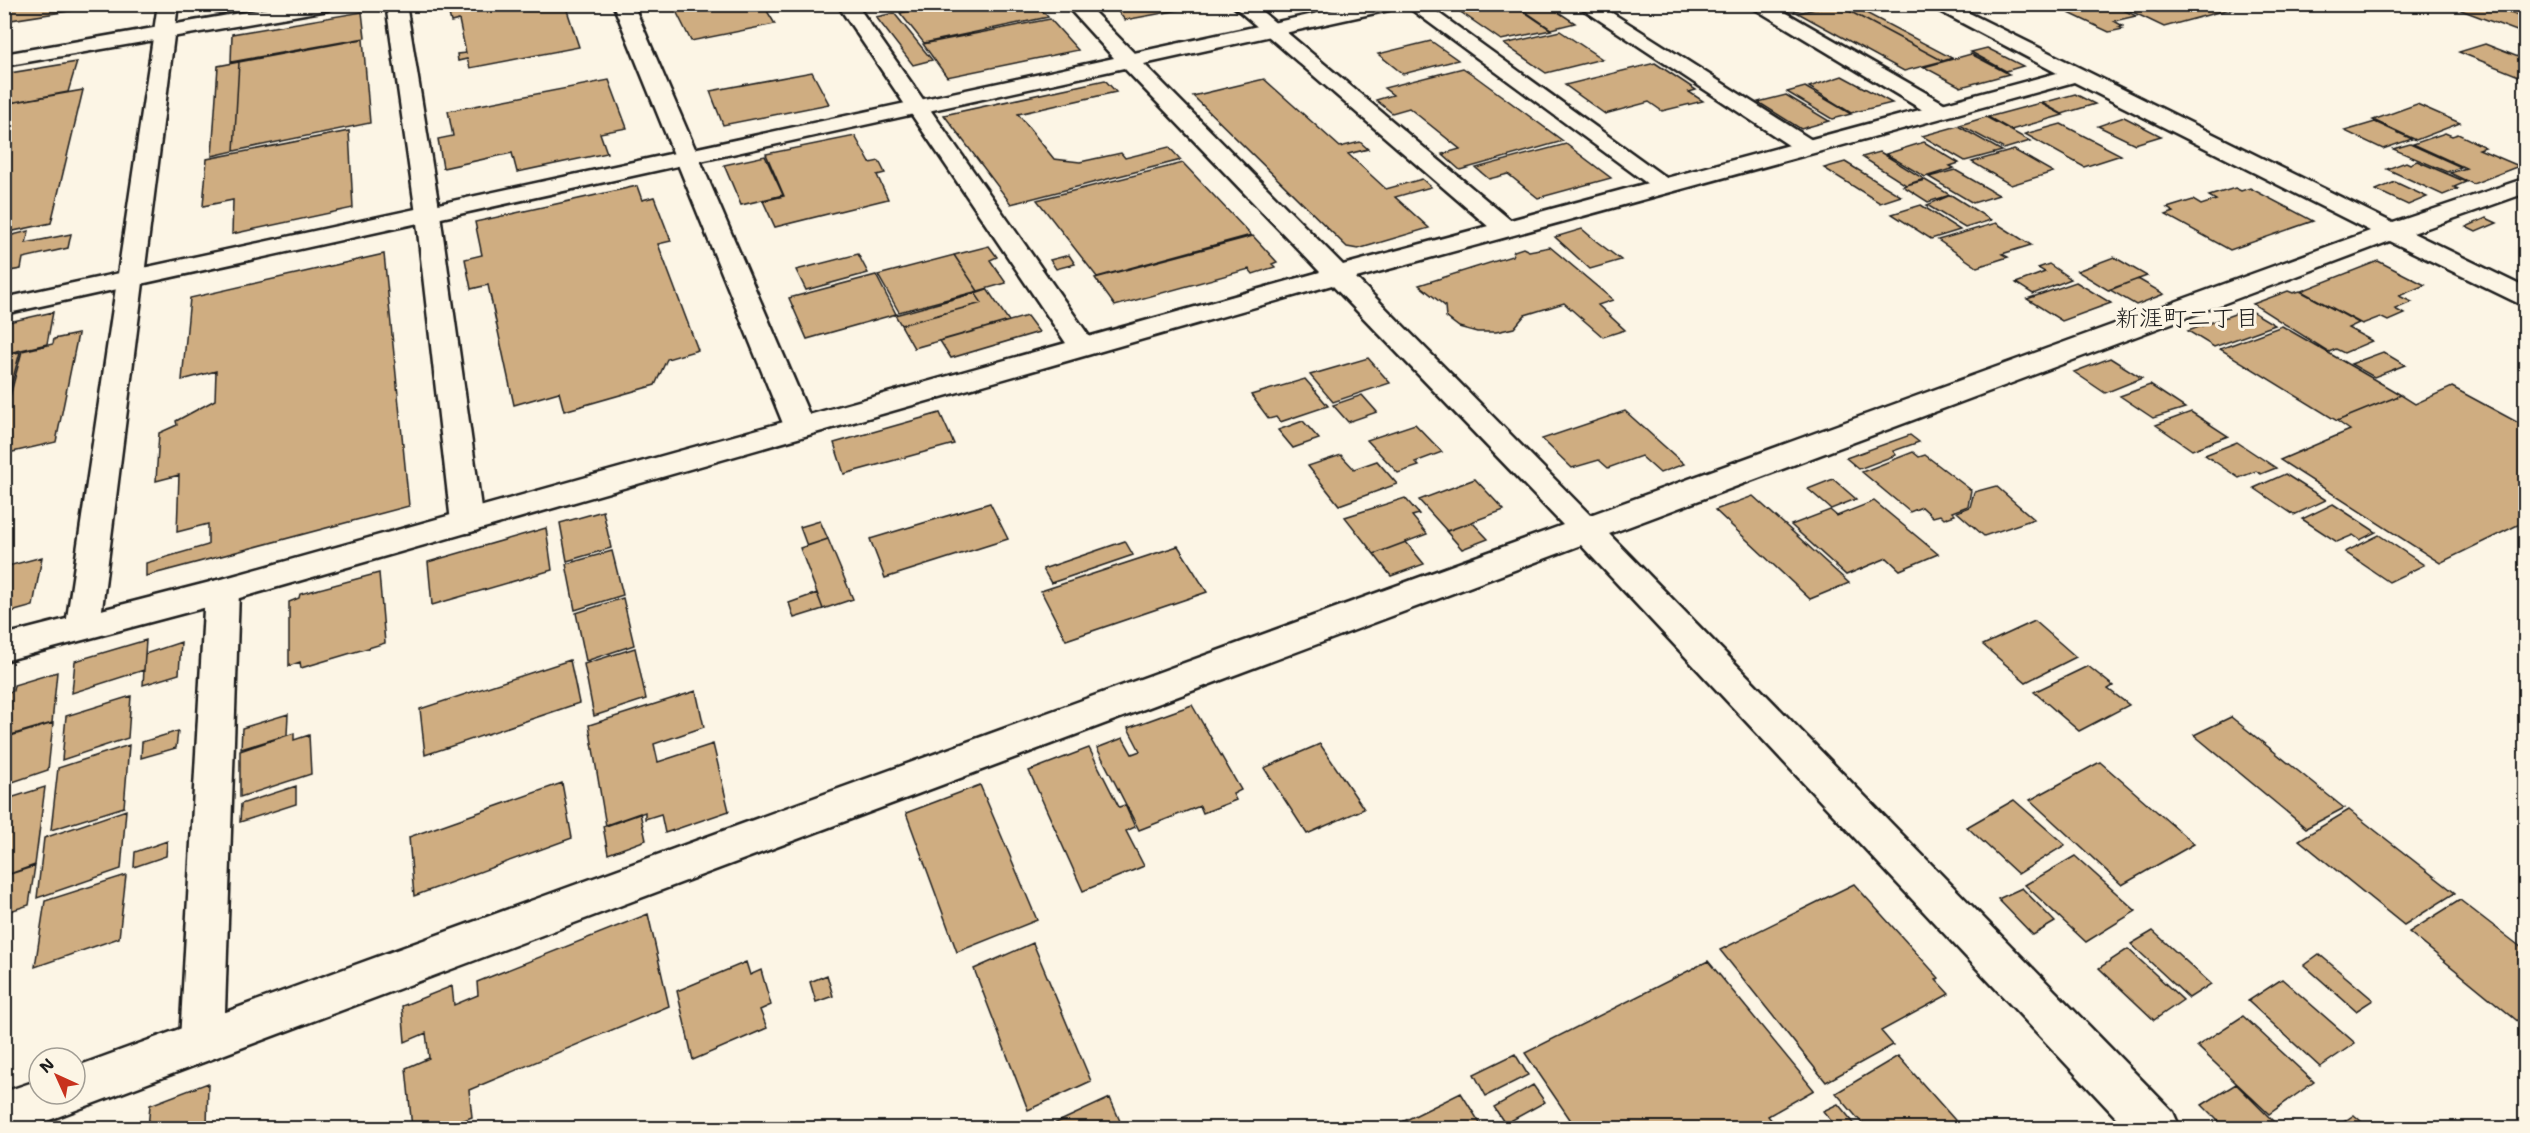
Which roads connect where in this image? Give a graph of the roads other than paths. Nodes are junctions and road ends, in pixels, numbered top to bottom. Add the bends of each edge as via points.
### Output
1 (168, 4) edge
2 (328, 4) edge
3 (396, 4) edge
4 (623, 4) edge
5 (846, 4) edge
6 (1074, 4) edge
7 (1240, 4) edge
8 (1389, 4) edge
9 (1413, 4) edge
10 (1584, 4) edge
11 (1756, 4) edge
12 (1935, 4) edge
13 (1269, 30) junction
14 (164, 33) junction
15 (4, 60) edge
16 (1126, 60) junction
17 (2075, 75) junction
18 (918, 106) junction
19 (1940, 110) junction
20 (1807, 147) junction
21 (684, 157) junction
22 (1664, 185) junction
23 (2526, 185) edge
24 (428, 214) junction
25 (1506, 229) junction
26 (2391, 232) junction
27 (1337, 275) junction
28 (132, 279) junction
29 (2526, 299) edge
30 (4, 306) edge
31 (1082, 346) junction
32 (799, 426) junction
33 (467, 522) junction
34 (1587, 531) junction
35 (222, 591) junction
36 (83, 625) junction
37 (4, 648) edge
38 (202, 1041) junction
39 (87, 1084) edge
40 (28, 1106) edge
41 (4, 1115) edge
42 (2157, 1128) edge

1 - 14 street
2 - 14 street
3 - 24 street
4 - 21 street
5 - 18 street
6 - 16 street
7 - 13 street
8 - 13 street
9 - 22 street
10 - 20 street
11 - 19 street
12 - 17 street
13 - 16 street
13 - 25 street
14 - 15 street
14 - 28 street
16 - 18 street
16 - 27 street
17 - 19 street
17 - 26 street
18 - 21 street
18 - 31 street
19 - 20 street
20 - 22 street
21 - 24 street
21 - 32 street
22 - 25 street
23 - 26 street
24 - 28 street
24 - 33 street
25 - 27 street
26 - 29 street
26 - 34 street
27 - 31 street
27 - 34 street
28 - 30 street
28 - 36 street
31 - 32 street
32 - 33 street
33 - 35 street
34 - 38 street
34 - 42 street
35 - 36 street
35 - 38 street
36 - 37 street
38 - 39 street
40 - 41 street

